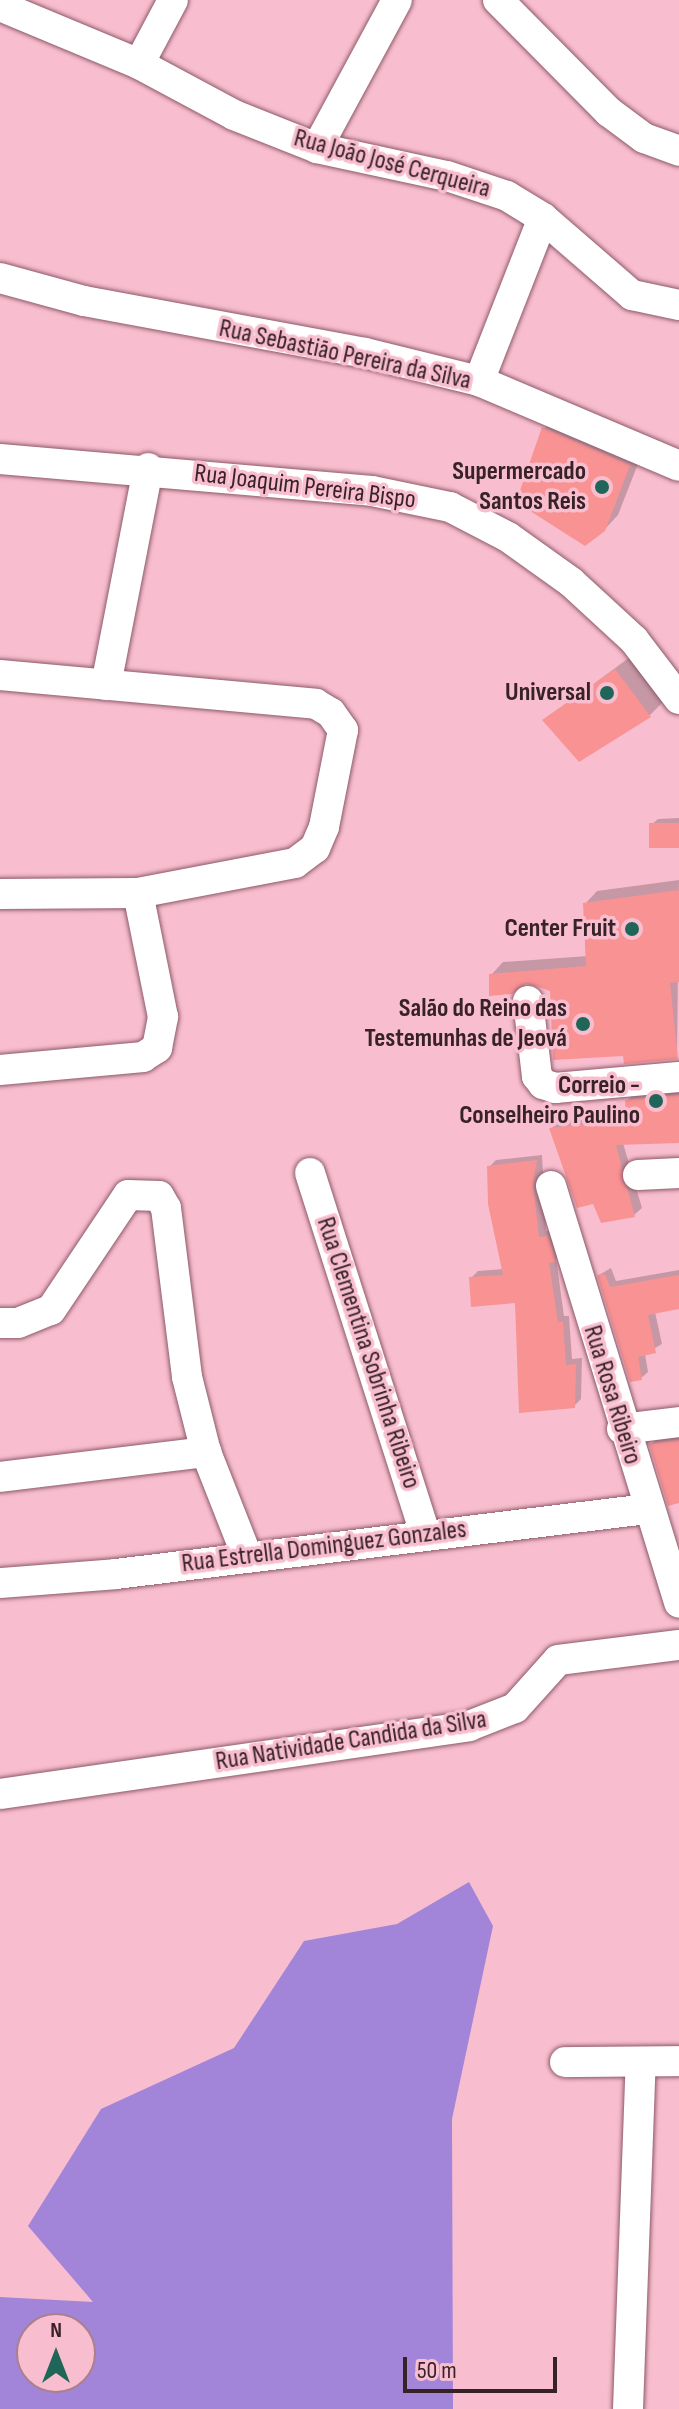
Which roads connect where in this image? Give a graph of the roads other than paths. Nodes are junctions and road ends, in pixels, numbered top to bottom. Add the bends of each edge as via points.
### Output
1 (173, 0) edge
2 (397, 0) edge
3 (498, 0) edge
4 (0, 6) edge
5 (139, 64) junction
6 (317, 148) junction
7 (679, 151) edge
8 (543, 218) junction
9 (0, 278) edge
10 (679, 305) edge
11 (479, 381) junction
12 (0, 459) edge
13 (679, 466) edge
14 (148, 468) junction
15 (0, 675) edge
16 (106, 685) junction
17 (679, 699) edge
18 (138, 893) junction
19 (0, 894) edge
20 (528, 1001) dead end
21 (0, 1070) edge
22 (679, 1077) edge
23 (310, 1173) dead end
24 (679, 1173) edge
25 (638, 1175) dead end
26 (551, 1186) dead end
27 (0, 1323) edge
28 (679, 1422) edge
29 (622, 1429) junction
30 (206, 1452) junction
31 (0, 1477) edge
32 (647, 1509) junction
33 (425, 1533) junction
34 (247, 1556) junction
35 (0, 1583) edge
36 (679, 1603) edge
37 (679, 1645) edge
38 (0, 1794) edge
39 (679, 2061) edge
40 (565, 2062) dead end
41 (641, 2062) junction
42 (628, 2409) edge

1 - 5 street
2 - 6 street
3 - 7 street via 609,112 644,138
4 - 5 street, Rua João José Cerqueira
5 - 6 street, Rua João José Cerqueira via 234,115
6 - 8 street, Rua João José Cerqueira via 447,176 507,196
8 - 10 street, Rua João José Cerqueira via 632,295
8 - 11 street
9 - 11 street, Rua Sebastião Pereira da Silva via 84,301 365,353
11 - 13 street, Rua Sebastião Pereira da Silva
12 - 14 street, Rua Joaquim Pereira Bispo
14 - 16 street
14 - 17 street, Rua Joaquim Pereira Bispo via 372,491 450,507 508,537 571,582 634,640
15 - 16 street
16 - 18 street via 316,704 343,730 315,848 295,863
18 - 19 street
18 - 21 street via 163,1017 157,1048 143,1057
20 - 22 street via 537,1076 543,1084 555,1088
23 - 33 street, Rua Clementina Sobrinha Ribeiro
24 - 25 street
26 - 29 street, Rua Rosa Ribeiro
27 - 30 street via 18,1323 51,1310 128,1195 159,1196 166,1208 187,1377
28 - 29 street
29 - 32 street, Rua Rosa Ribeiro
30 - 31 street
30 - 34 street
32 - 33 street, Rua Estrella Dominguez Gonzales
32 - 36 street, Rua Rosa Ribeiro
33 - 34 street, Rua Estrella Dominguez Gonzales
34 - 35 street, Rua Estrella Dominguez Gonzales
37 - 38 street, Rua Natividade Candida da Silva via 558,1660 515,1708 469,1726
39 - 41 street
40 - 41 street
41 - 42 street

